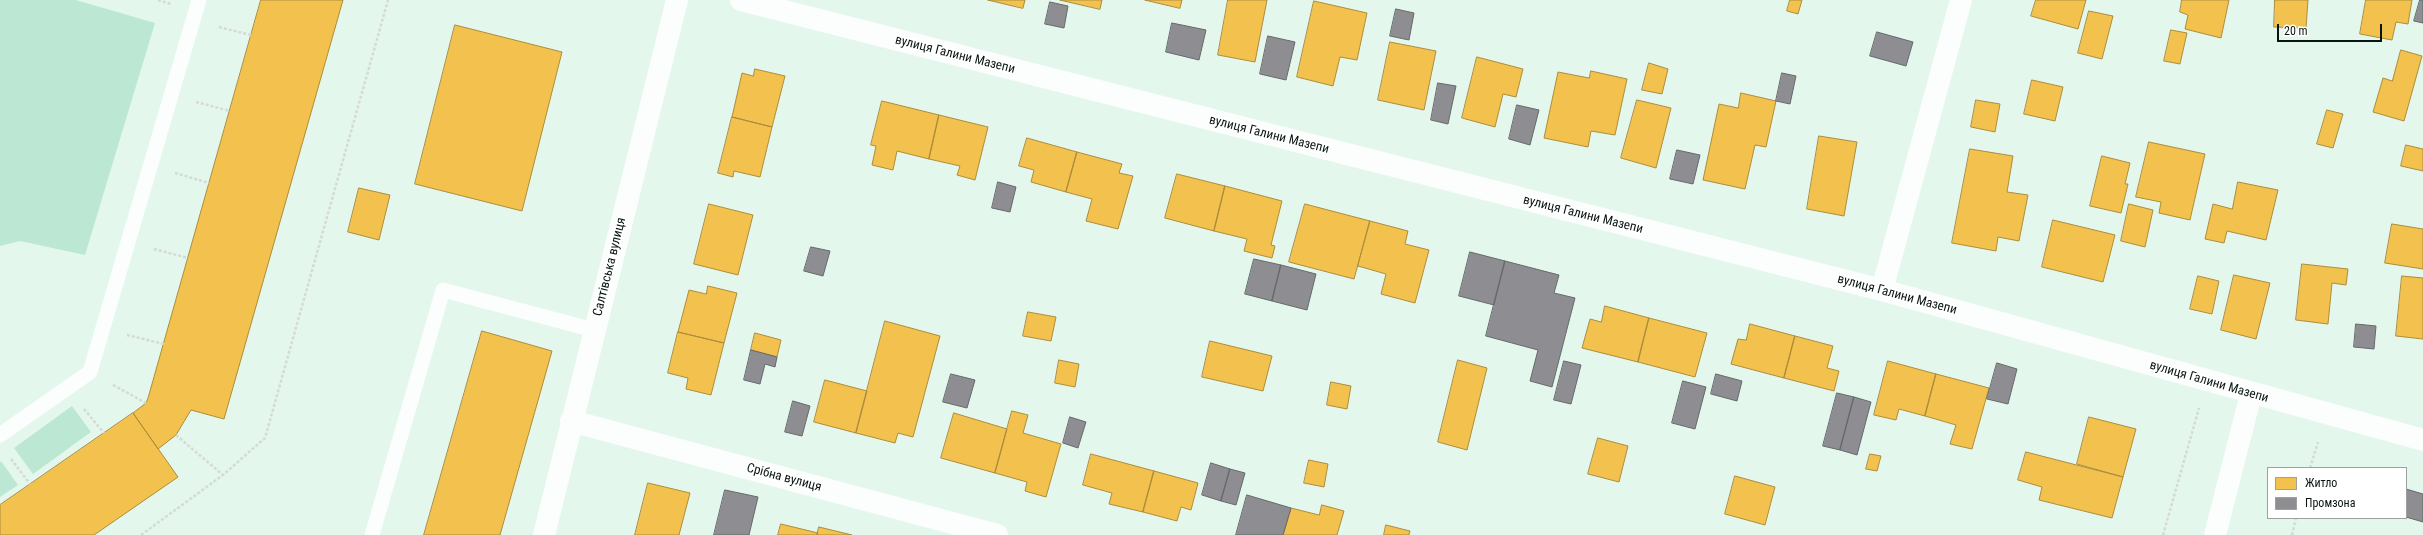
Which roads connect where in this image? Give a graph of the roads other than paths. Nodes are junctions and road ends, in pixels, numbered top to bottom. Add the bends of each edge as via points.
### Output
1 (199, 0) edge
2 (677, 0) edge
3 (741, 0) edge
4 (1961, 0) edge
5 (1882, 290) junction
6 (594, 330) junction
7 (2251, 394) junction
8 (571, 421) junction
9 (0, 435) edge
10 (2423, 440) edge
11 (372, 535) edge
12 (544, 535) edge
13 (997, 535) edge
14 (2215, 535) edge

1 - 9 lane via 90,372
2 - 6 street, Салтівська вулиця
3 - 5 street, вулиця Галини Мазепи
4 - 5 street
5 - 7 street, вулиця Галини Мазепи
6 - 8 street, Салтівська вулиця
6 - 11 lane via 443,290
7 - 10 street, вулиця Галини Мазепи
7 - 14 street
8 - 12 street, Салтівська вулиця
8 - 13 street, Срібна вулиця

